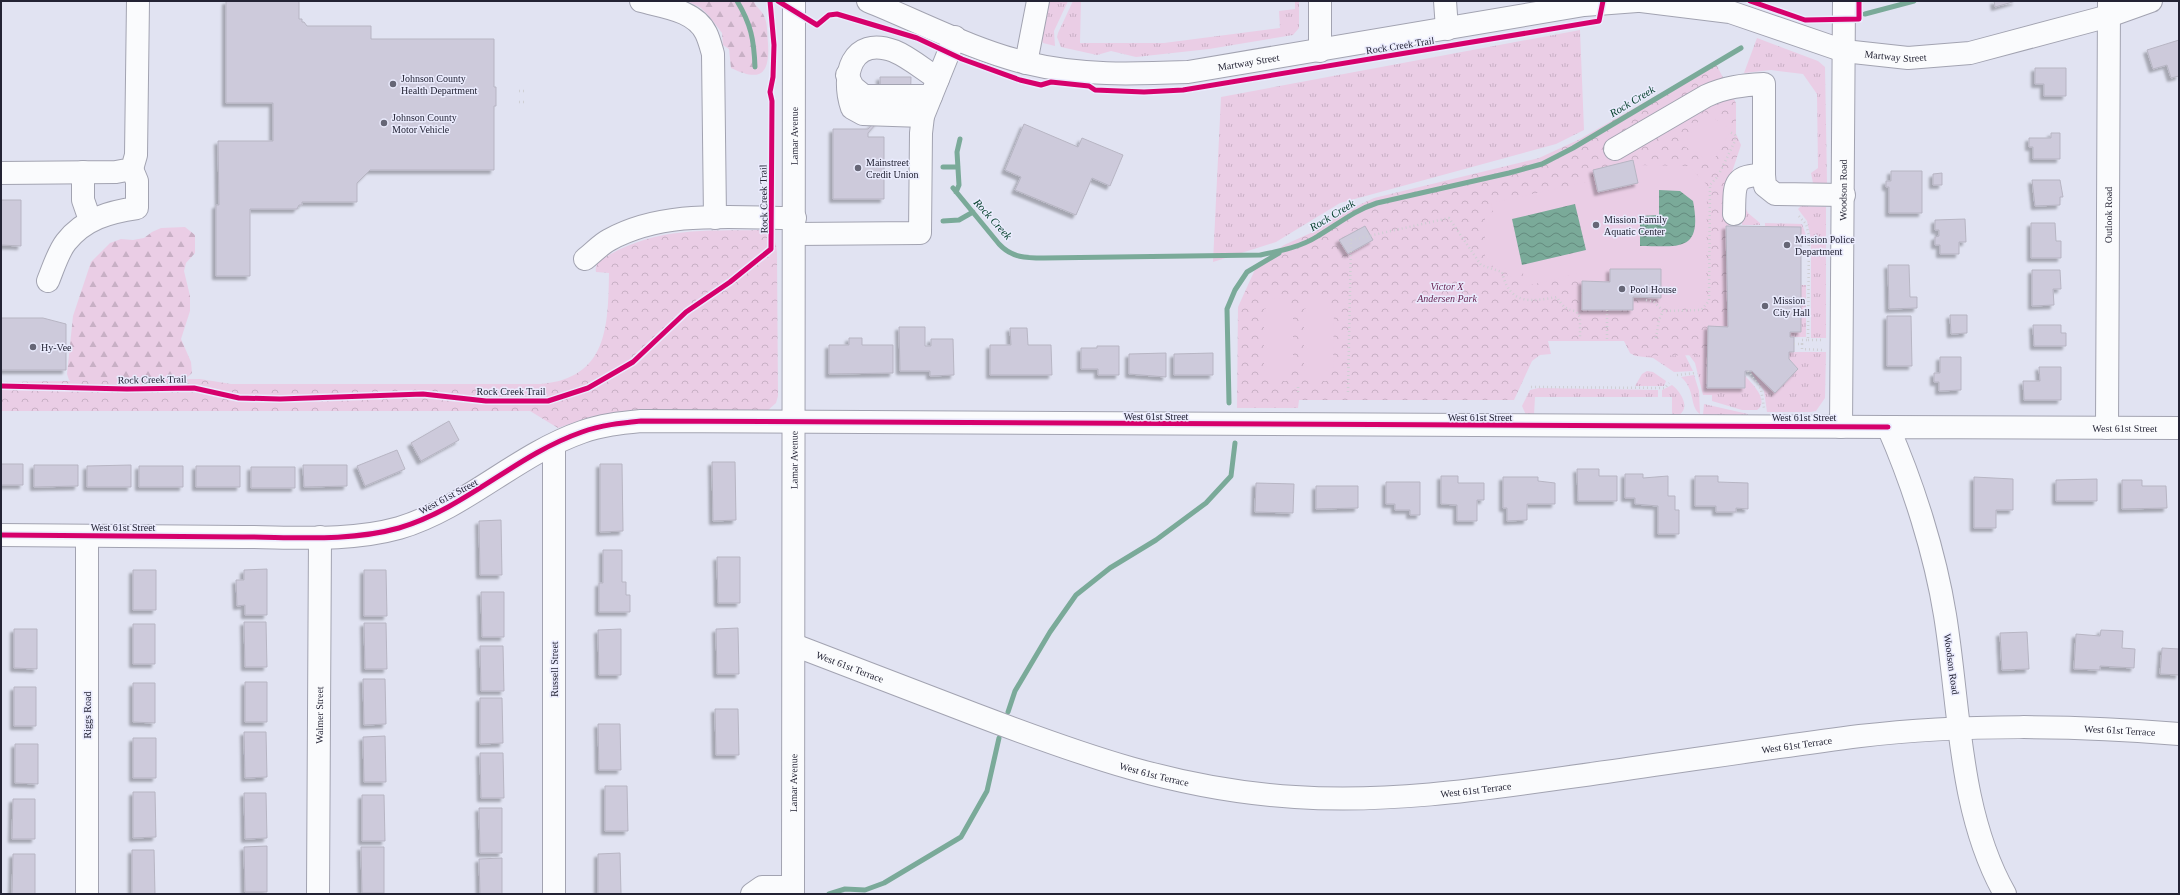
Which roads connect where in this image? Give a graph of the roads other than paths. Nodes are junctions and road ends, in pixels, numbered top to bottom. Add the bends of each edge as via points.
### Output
1 (138, 1) edge
2 (641, 1) edge
3 (794, 1) edge
4 (868, 1) edge
5 (1038, 1) edge
6 (1320, 1) edge
7 (1445, 1) edge
8 (1637, 1) edge
9 (1640, 1) edge
10 (1844, 1) edge
11 (2151, 1) edge
12 (1584, 3) edge
13 (1536, 7) edge
14 (2109, 8) edge
15 (1447, 29) junction
16 (955, 37) junction
17 (1320, 51) junction
18 (1844, 51) junction
19 (1026, 63) junction
20 (848, 78) junction
21 (931, 97) junction
22 (1615, 149) dead end
23 (132, 169) junction
24 (83, 172) junction
25 (1, 173) edge
26 (1764, 175) junction
27 (1844, 195) junction
28 (1734, 214) dead end
29 (715, 218) junction
30 (90, 220) junction
31 (795, 226) junction
32 (585, 259) dead end
33 (48, 281) dead end
34 (794, 422) junction
35 (1841, 427) junction
36 (2106, 428) junction
37 (2179, 428) edge
38 (1890, 431) junction
39 (554, 445) junction
40 (1, 535) edge
41 (87, 536) junction
42 (320, 537) junction
43 (794, 645) junction
44 (1961, 729) junction
45 (2179, 734) edge
46 (793, 891) edge
47 (87, 894) edge
48 (318, 894) edge
49 (554, 894) edge
50 (752, 894) edge
51 (2005, 894) edge

1 - 23 street via 136,155
2 - 29 street via 677,10 694,18 706,32 713,54
3 - 31 street, Lamar Avenue
4 - 16 street, Martway Street
5 - 19 street
6 - 17 street
7 - 15 street
8 - 12 street, Martway Street
9 - 18 street, Martway Street via 1730,12
10 - 18 street, Woodson Road
11 - 14 street, Martway Street
12 - 13 street, Martway Street
13 - 15 street, Martway Street
14 - 18 street, Martway Street via 1970,53 1908,58
14 - 36 street, Outlook Road
15 - 17 street, Martway Street
16 - 19 street, Martway Street
16 - 21 street
17 - 19 street, Martway Street via 1188,72 1072,72
18 - 27 street, Woodson Road
20 - 21 street via 872,86
20 - 21 street via 852,108 863,114
20 - 21 street via 857,54 875,47 886,49 895,52
21 - 31 street via 921,133 920,233
22 - 26 street via 1696,100 1716,91 1764,84
23 - 24 street
23 - 30 street via 137,181 137,208 110,212
24 - 25 street
24 - 30 street via 83,200
26 - 27 street via 1765,186 1775,194
26 - 28 street via 1747,175 1737,183
27 - 35 street, Woodson Road
29 - 31 street
29 - 32 street via 657,222 638,227 608,240
30 - 33 street via 66,242
31 - 34 street, Lamar Avenue
34 - 35 street, West 61st Street
34 - 39 street, West 61st Street via 637,422 596,428
34 - 43 street, Lamar Avenue
35 - 38 street, West 61st Street
36 - 37 street, West 61st Street
36 - 38 street, West 61st Street
38 - 44 street, Woodson Road via 1902,458 1934,558 1945,614
39 - 42 street, West 61st Street via 426,519 373,534
39 - 49 street, Russell Street
40 - 41 street, West 61st Street
41 - 42 street, West 61st Street
41 - 47 street, Riggs Road
42 - 48 street, Walmer Street
43 - 44 street, West 61st Terrace via 1072,752 1137,772 1238,792 1295,797 1359,799 1437,794 1862,736
43 - 46 street, Lamar Avenue
44 - 45 street, West 61st Terrace via 2064,728
44 - 51 street, Woodson Road via 1967,782 1984,846
46 - 50 street via 762,887

